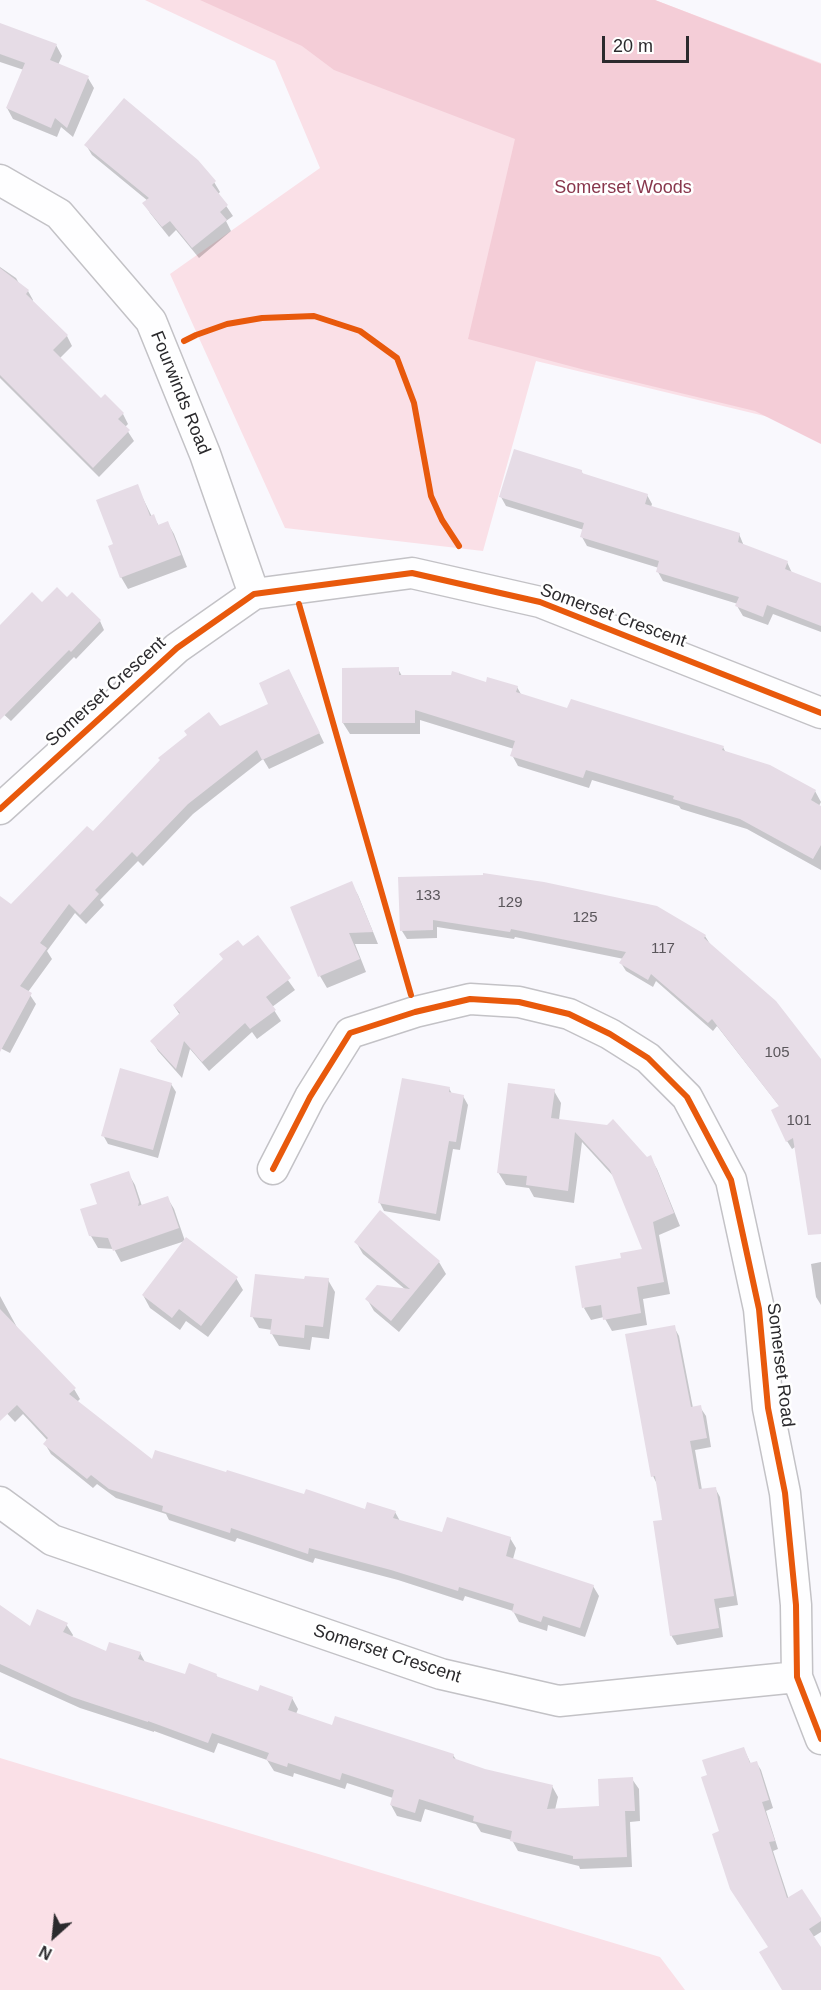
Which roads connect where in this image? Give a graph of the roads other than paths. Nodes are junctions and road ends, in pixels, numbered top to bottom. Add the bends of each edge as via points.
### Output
1 (0, 180) edge
2 (254, 594) junction
3 (821, 713) edge
4 (4, 797) edge
5 (273, 1169) dead end
6 (0, 1502) edge
7 (797, 1677) junction
8 (821, 1739) edge

1 - 2 street, Fourwinds Road via 59,214 151,321 205,454
2 - 3 street, Somerset Crescent via 412,573 540,602
2 - 4 street, Somerset Crescent via 177,648
5 - 7 street, Somerset Road via 309,1097 350,1033 415,1012 470,999 519,1002 569,1014 648,1058 687,1097 731,1180 759,1309 768,1408 785,1493 796,1605
6 - 7 street, Somerset Crescent via 52,1540 441,1674 559,1701
7 - 8 street, Somerset Road

